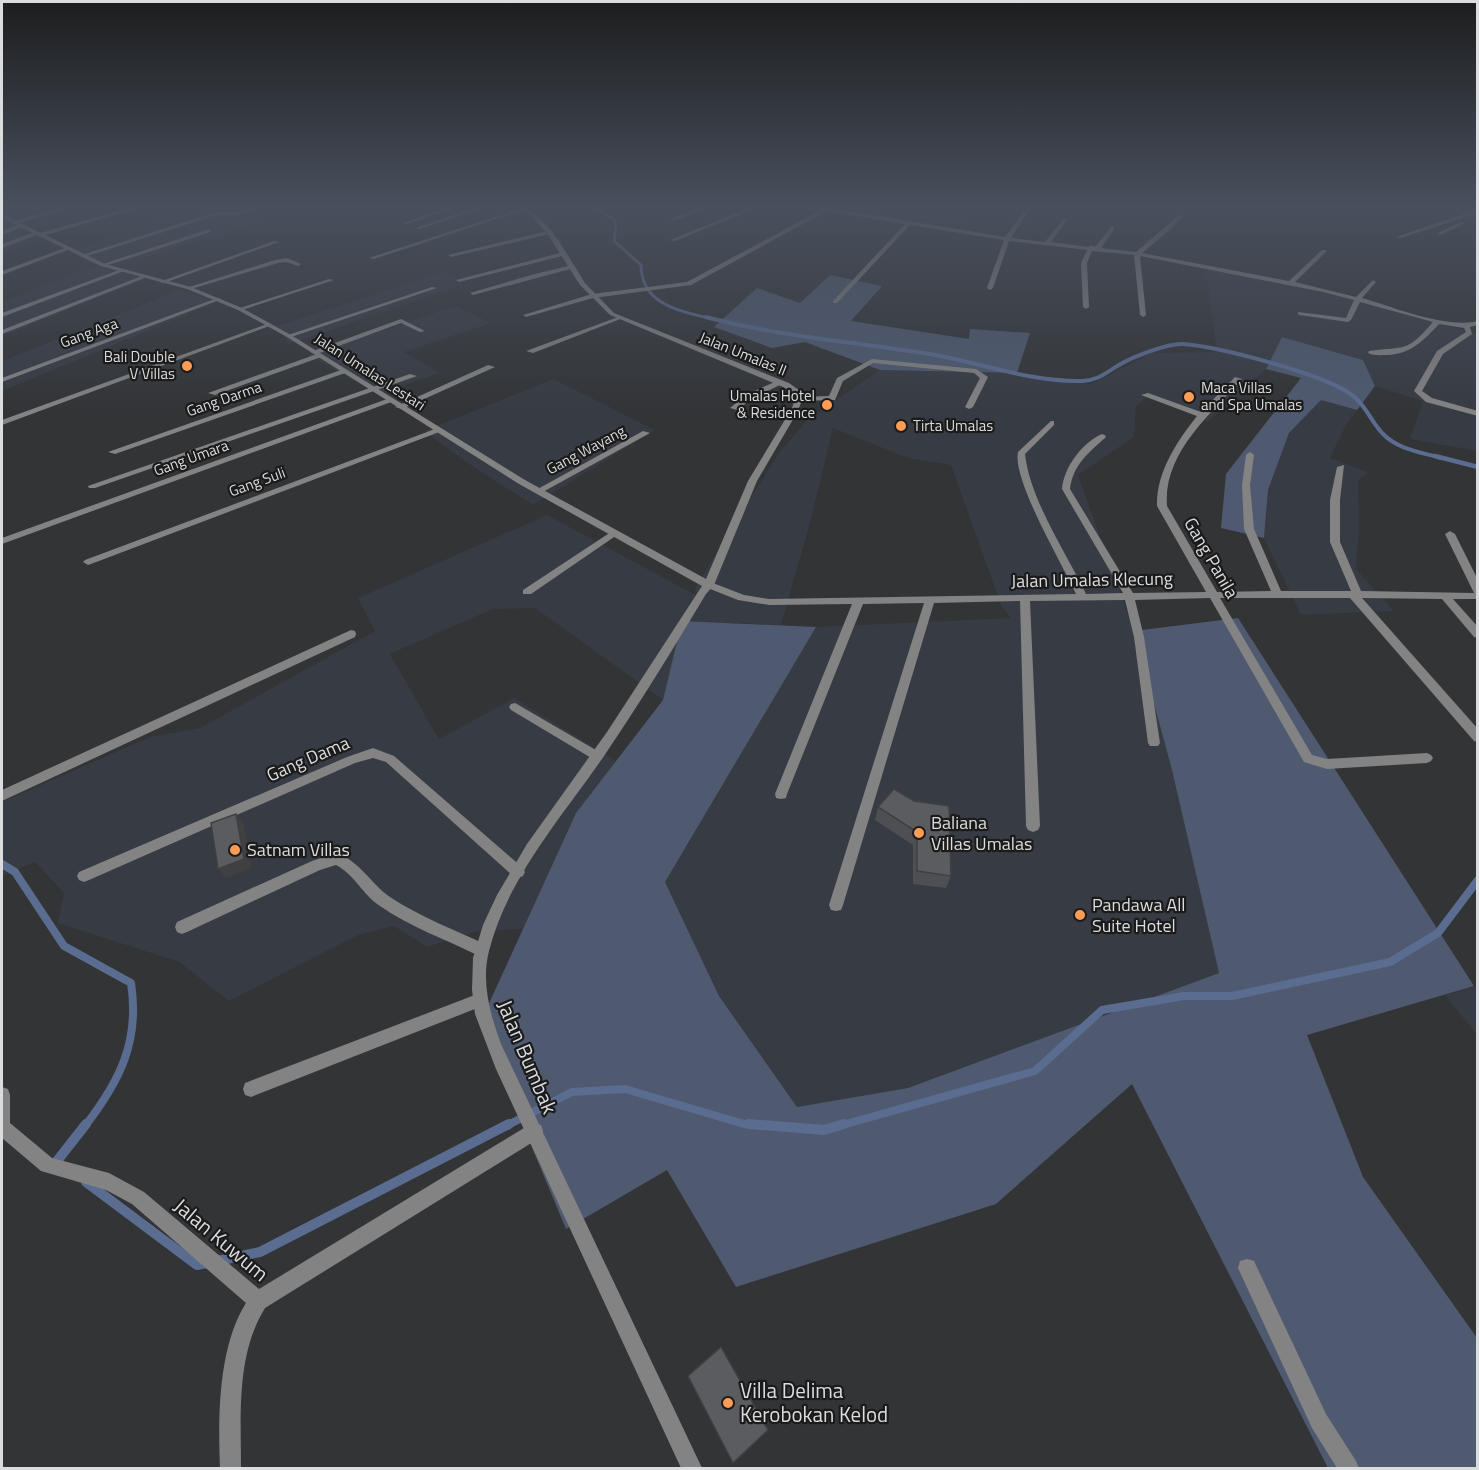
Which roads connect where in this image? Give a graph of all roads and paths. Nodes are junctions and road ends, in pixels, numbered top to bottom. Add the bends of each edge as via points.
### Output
1 (109, 276) edge
2 (136, 276) edge
3 (180, 276) edge
4 (229, 276) edge
5 (477, 276) edge
6 (534, 276) edge
7 (578, 276) edge
8 (705, 276) edge
9 (860, 276) edge
10 (994, 276) edge
11 (1085, 276) edge
12 (1139, 276) edge
13 (1256, 276) edge
14 (1298, 276) edge
15 (144, 278) junction
16 (330, 280) dead end
17 (459, 280) dead end
18 (162, 282) junction
19 (1291, 282) junction
20 (1374, 282) dead end
21 (189, 288) junction
22 (434, 288) dead end
23 (990, 288) dead end
24 (474, 293) dead end
25 (592, 296) junction
26 (219, 299) junction
27 (1358, 299) junction
28 (835, 302) dead end
29 (1086, 307) dead end
30 (240, 309) junction
31 (1300, 313) dead end
32 (2, 315) edge
33 (526, 315) dead end
34 (1143, 315) dead end
35 (620, 318) junction
36 (1437, 322) junction
37 (1478, 323) edge
38 (269, 325) junction
39 (1466, 326) junction
40 (422, 331) dead end
41 (2, 332) edge
42 (289, 336) junction
43 (530, 351) dead end
44 (1372, 353) dead end
45 (317, 354) junction
46 (491, 368) dead end
47 (344, 372) junction
48 (413, 375) dead end
49 (1238, 379) dead end
50 (2, 380) edge
51 (780, 383) junction
52 (374, 391) junction
53 (212, 393) dead end
54 (1145, 395) dead end
55 (799, 399) junction
56 (394, 404) junction
57 (969, 406) dead end
58 (734, 408) dead end
59 (1478, 414) edge
60 (1201, 415) junction
61 (2, 423) edge
62 (1051, 423) dead end
63 (438, 431) junction
64 (646, 433) dead end
65 (1102, 436) dead end
66 (112, 452) dead end
67 (1250, 455) dead end
68 (1341, 468) dead end
69 (92, 486) dead end
70 (538, 491) junction
71 (614, 533) junction
72 (1450, 534) dead end
73 (2, 541) edge
74 (88, 562) dead end
75 (709, 585) junction
76 (1478, 591) edge
77 (527, 592) dead end
78 (1277, 594) junction
79 (1214, 595) junction
80 (1355, 595) junction
81 (1129, 596) junction
82 (1444, 596) junction
83 (1478, 596) edge
84 (1082, 597) junction
85 (1025, 598) junction
86 (930, 599) junction
87 (859, 600) junction
88 (351, 634) dead end
89 (1478, 634) edge
90 (515, 707) dead end
91 (1478, 738) edge
92 (1154, 743) dead end
93 (597, 756) junction
94 (1427, 758) dead end
95 (782, 794) dead end
96 (2, 796) edge
97 (1033, 826) dead end
98 (518, 872) junction
99 (84, 876) dead end
100 (836, 905) dead end
101 (182, 927) dead end
102 (482, 950) junction
103 (480, 1000) junction
104 (251, 1089) dead end
105 (2, 1096) edge
106 (2, 1126) edge
107 (535, 1131) junction
108 (1247, 1268) dead end
109 (258, 1301) junction
110 (230, 1468) edge
111 (693, 1468) edge
112 (1349, 1468) edge

1 - 32 street
2 - 15 street, Jalan Umalas Lestari
3 - 18 street
4 - 21 street
5 - 17 street
6 - 24 street
7 - 25 street, Jalan Umalas II
8 - 25 street via 695,281
9 - 28 street
10 - 23 street
11 - 29 street
12 - 34 street
13 - 19 street
14 - 19 street
15 - 18 street, Jalan Umalas Lestari
15 - 41 street
16 - 30 street
18 - 21 street, Jalan Umalas Lestari
19 - 27 street
20 - 27 street
21 - 26 street, Jalan Umalas Lestari
22 - 42 street
25 - 33 street
25 - 35 street, Jalan Umalas II
26 - 30 street, Jalan Umalas Lestari
26 - 50 street, Gang Aga
27 - 31 street via 1346,321
27 - 36 street
30 - 38 street, Jalan Umalas Lestari
35 - 43 street
35 - 51 street, Jalan Umalas II
36 - 39 street
36 - 44 street via 1405,351
37 - 39 street
38 - 42 street, Jalan Umalas Lestari
38 - 61 street
39 - 59 street via 1470,333 1440,353 1418,391 1429,400
40 - 45 street via 401,321
42 - 45 street, Jalan Umalas Lestari
45 - 47 street, Jalan Umalas Lestari
45 - 53 street
46 - 56 street, Gang Umara
47 - 52 street, Jalan Umalas Lestari
47 - 66 street, Gang Darma
48 - 52 street
49 - 60 street, Gang Panila
51 - 55 street, Jalan Umalas II
51 - 58 street
52 - 56 street, Jalan Umalas Lestari
52 - 69 street
54 - 60 street
55 - 57 street via 832,398 840,380 872,361 976,371 984,377
55 - 75 street, Jalan Umalas II via 758,470
56 - 63 street, Jalan Umalas Lestari
56 - 73 street, Gang Umara
60 - 79 street, Gang Panila via 1174,458 1160,498
62 - 84 street via 1021,454 1021,463
63 - 70 street, Jalan Umalas Lestari
63 - 74 street, Gang Suli
64 - 70 street, Gang Wayang
65 - 81 street via 1070,469 1066,489
67 - 78 street via 1246,485 1249,529
68 - 80 street via 1335,500 1335,542
70 - 71 street, Jalan Umalas Lestari
71 - 75 street, Jalan Umalas Lestari
71 - 77 street
72 - 76 street
75 - 87 street, Jalan Umalas Klecung via 742,598 769,602
75 - 93 street, Jalan Bumbak
78 - 79 street, Jalan Umalas Klecung
78 - 80 street, Jalan Umalas Klecung
79 - 81 street, Jalan Umalas Klecung
79 - 94 street, Gang Panila via 1308,759 1327,764
80 - 82 street, Jalan Umalas Klecung
80 - 91 street
81 - 84 street, Jalan Umalas Klecung
81 - 92 street
82 - 83 street, Jalan Umalas Klecung
82 - 89 street
84 - 85 street, Jalan Umalas Klecung
85 - 86 street, Jalan Umalas Klecung
85 - 97 street
86 - 87 street, Jalan Umalas Klecung
86 - 100 street
87 - 95 street
88 - 96 street
90 - 93 street
93 - 98 street, Jalan Bumbak
98 - 99 street, Gang Dama via 390,759 373,753
98 - 102 street, Jalan Bumbak
101 - 102 street via 336,859 348,864 387,903
102 - 103 street, Jalan Bumbak
103 - 104 street
103 - 107 street, Jalan Bumbak via 515,1095
105 - 106 street, Jalan Kuwum
106 - 109 street, Jalan Kuwum via 47,1165 109,1182 138,1198
107 - 109 street, Jalan Kuwum
107 - 111 street, Jalan Bumbak via 590,1256
108 - 112 street via 1319,1421
109 - 110 street via 246,1320 234,1372

